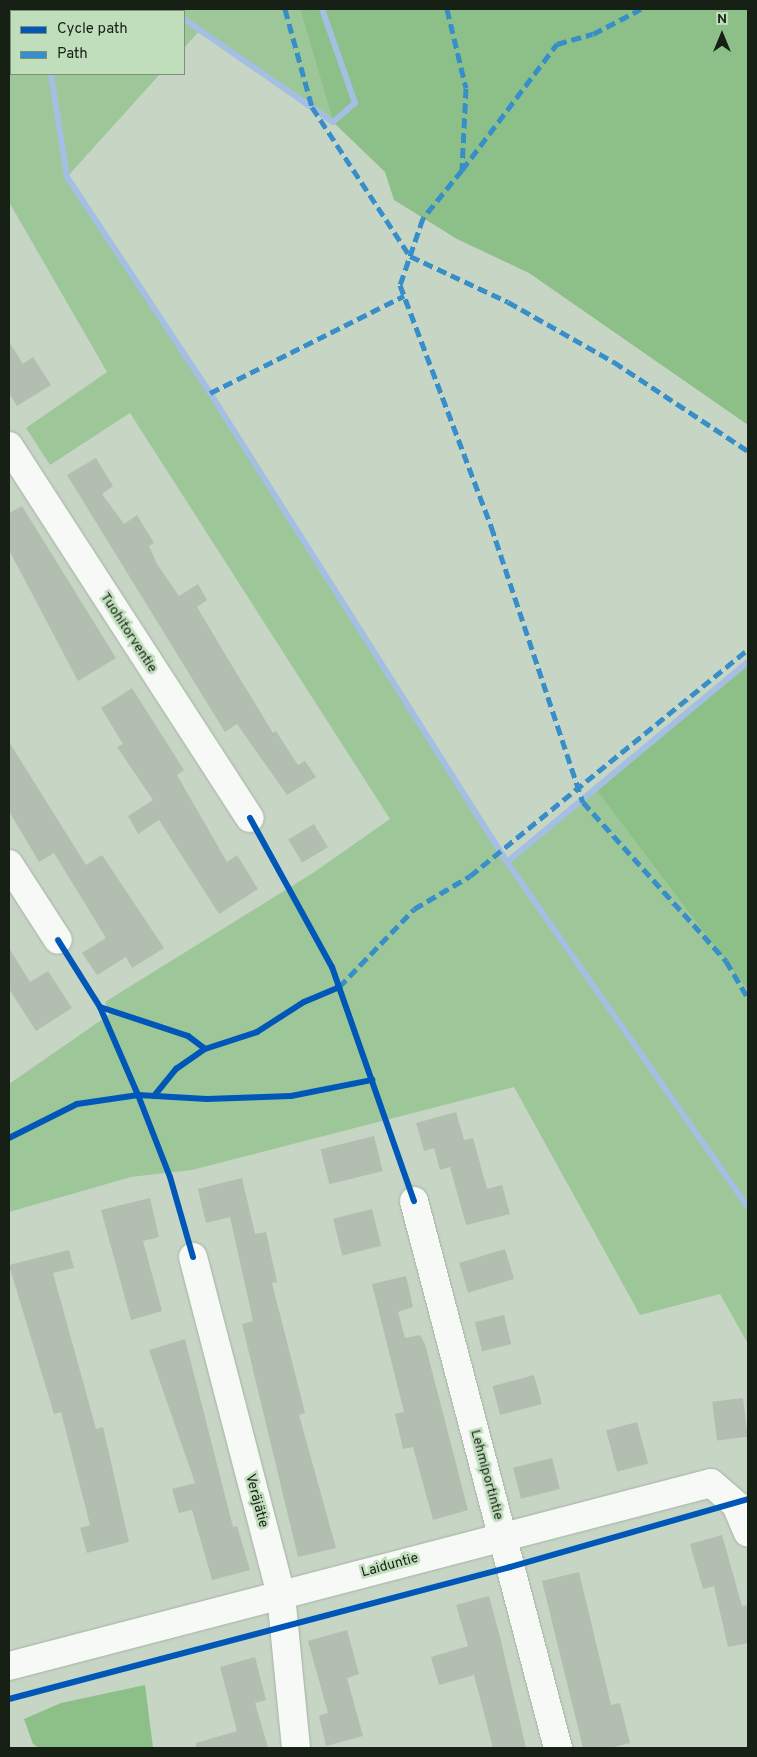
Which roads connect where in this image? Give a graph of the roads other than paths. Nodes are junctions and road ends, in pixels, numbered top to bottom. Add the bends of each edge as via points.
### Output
1 (10, 450) edge
2 (250, 818) dead end
3 (9, 864) edge
4 (58, 940) dead end
5 (414, 1201) dead end
6 (193, 1257) dead end
7 (748, 1533) edge
8 (502, 1536) junction
9 (281, 1595) junction
10 (9, 1666) edge
11 (296, 1748) edge
12 (558, 1748) edge

1 - 2 street, Tuohitorventie
3 - 4 street
5 - 8 street, Lehmiportintie
6 - 9 street, Veräjätie
7 - 8 street, Laiduntie via 736,1505 711,1483
8 - 9 street, Laiduntie
8 - 12 street, Lehmiportintie
9 - 10 street, Laiduntie
9 - 11 street, Veräjätie

